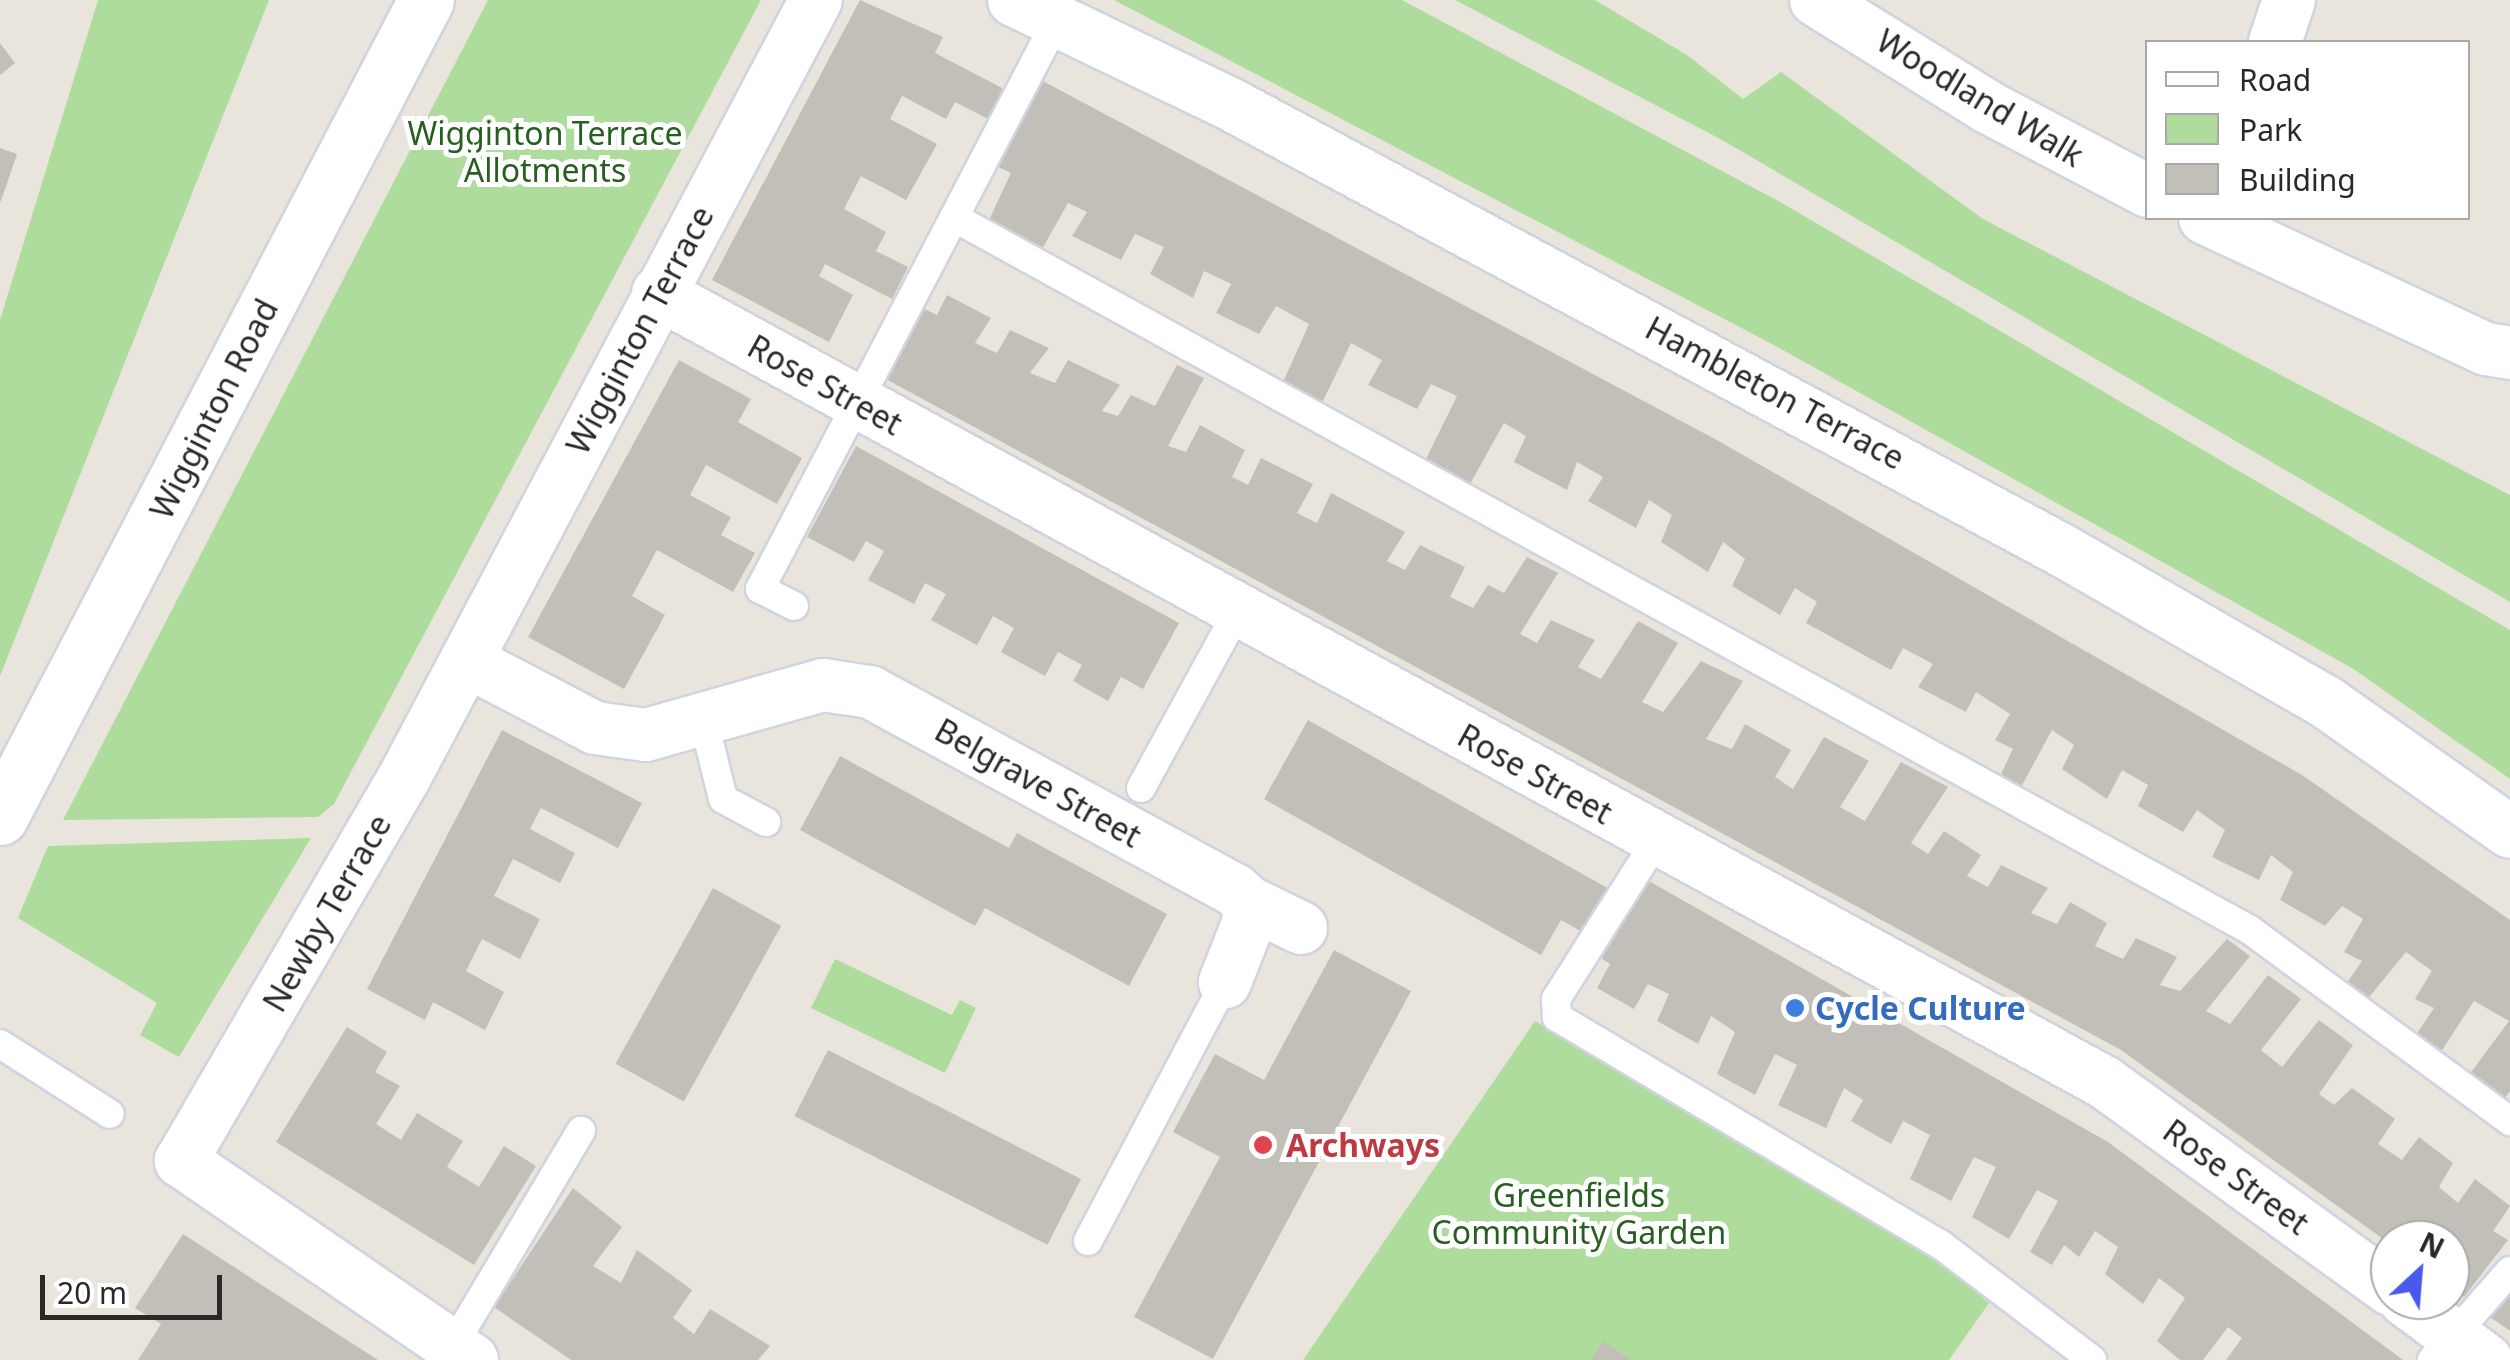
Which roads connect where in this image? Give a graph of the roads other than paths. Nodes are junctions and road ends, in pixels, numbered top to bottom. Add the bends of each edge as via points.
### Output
1 (426, 0) edge
2 (816, 0) edge
3 (1816, 0) edge
4 (2289, 0) edge
5 (1036, 9) edge
6 (1872, 15) edge
7 (2276, 40) edge
8 (2145, 189) edge
9 (955, 218) junction
10 (2209, 220) edge
11 (658, 293) junction
12 (2510, 353) edge
13 (856, 402) junction
14 (794, 606) dead end
15 (1238, 611) junction
16 (468, 662) junction
17 (704, 722) junction
18 (1141, 788) dead end
19 (0, 818) edge
20 (766, 822) dead end
21 (2510, 832) edge
22 (1656, 841) junction
23 (1248, 902) junction
24 (1301, 928) dead end
25 (1226, 982) joint
26 (0, 1044) edge
27 (110, 1114) dead end
28 (2510, 1120) edge
29 (581, 1131) dead end
30 (1088, 1240) dead end
31 (2510, 1271) edge
32 (2370, 1275) edge
33 (2425, 1320) edge
34 (2457, 1352) edge
35 (457, 1356) edge
36 (2092, 1360) edge

1 - 19 main road, Wigginton Road
2 - 11 street, Wigginton Terrace
3 - 6 street, Woodland Walk
4 - 7 street
5 - 9 lane
5 - 21 street, Hambleton Terrace via 1749,378 2065,552 2326,702
6 - 8 street, Woodland Walk via 2003,116
9 - 13 lane
9 - 28 lane via 2250,930
10 - 12 street via 2486,349
11 - 13 street, Rose Street
11 - 16 street, Wigginton Terrace
13 - 14 lane via 760,588
13 - 15 street, Rose Street
15 - 18 lane
15 - 22 street, Rose Street
16 - 17 street, Belgrave Street via 594,728 646,735
16 - 35 street, Newby Terrace via 180,1161
17 - 20 lane via 722,800
17 - 23 street, Belgrave Street via 823,685 870,692
22 - 32 street, Rose Street via 2104,1082
22 - 36 lane via 1556,1000 1556,1017 1940,1244
23 - 24 street, Belgrave Street
23 - 25 street via 1249,921
25 - 30 lane
26 - 27 lane
29 - 35 lane
31 - 34 lane
33 - 34 street

